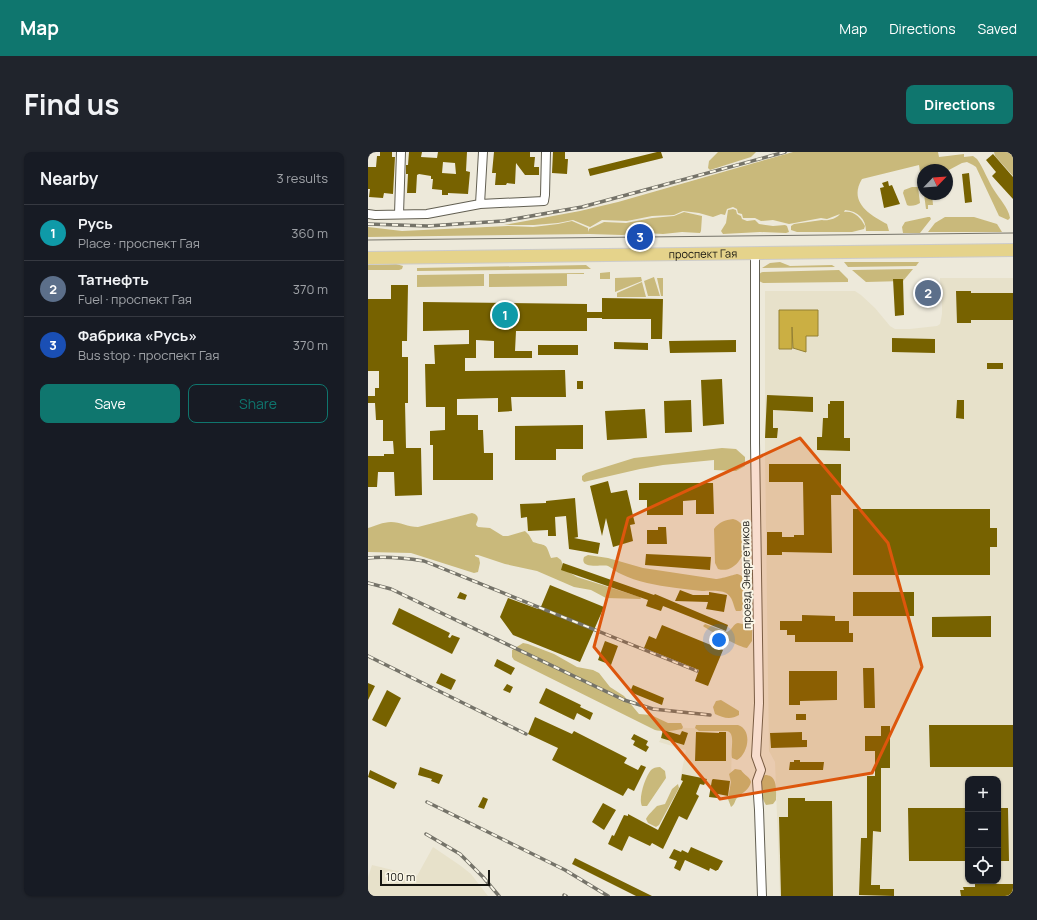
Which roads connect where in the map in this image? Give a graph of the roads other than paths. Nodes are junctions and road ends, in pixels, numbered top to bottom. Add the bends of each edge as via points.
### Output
1 (401, 152) edge
2 (483, 152) edge
3 (546, 152) edge
4 (480, 204) junction
5 (368, 214) edge
6 (399, 214) junction
7 (1013, 250) edge
8 (755, 253) junction
9 (368, 258) edge
10 (762, 896) edge

1 - 6 street
2 - 4 street
3 - 4 street via 544,201
4 - 6 street via 433,214
5 - 6 street
7 - 8 main road, проспект Гая
8 - 9 main road, проспект Гая
8 - 10 street, проезд Энергетиков via 759,703 756,756 760,770 757,781

